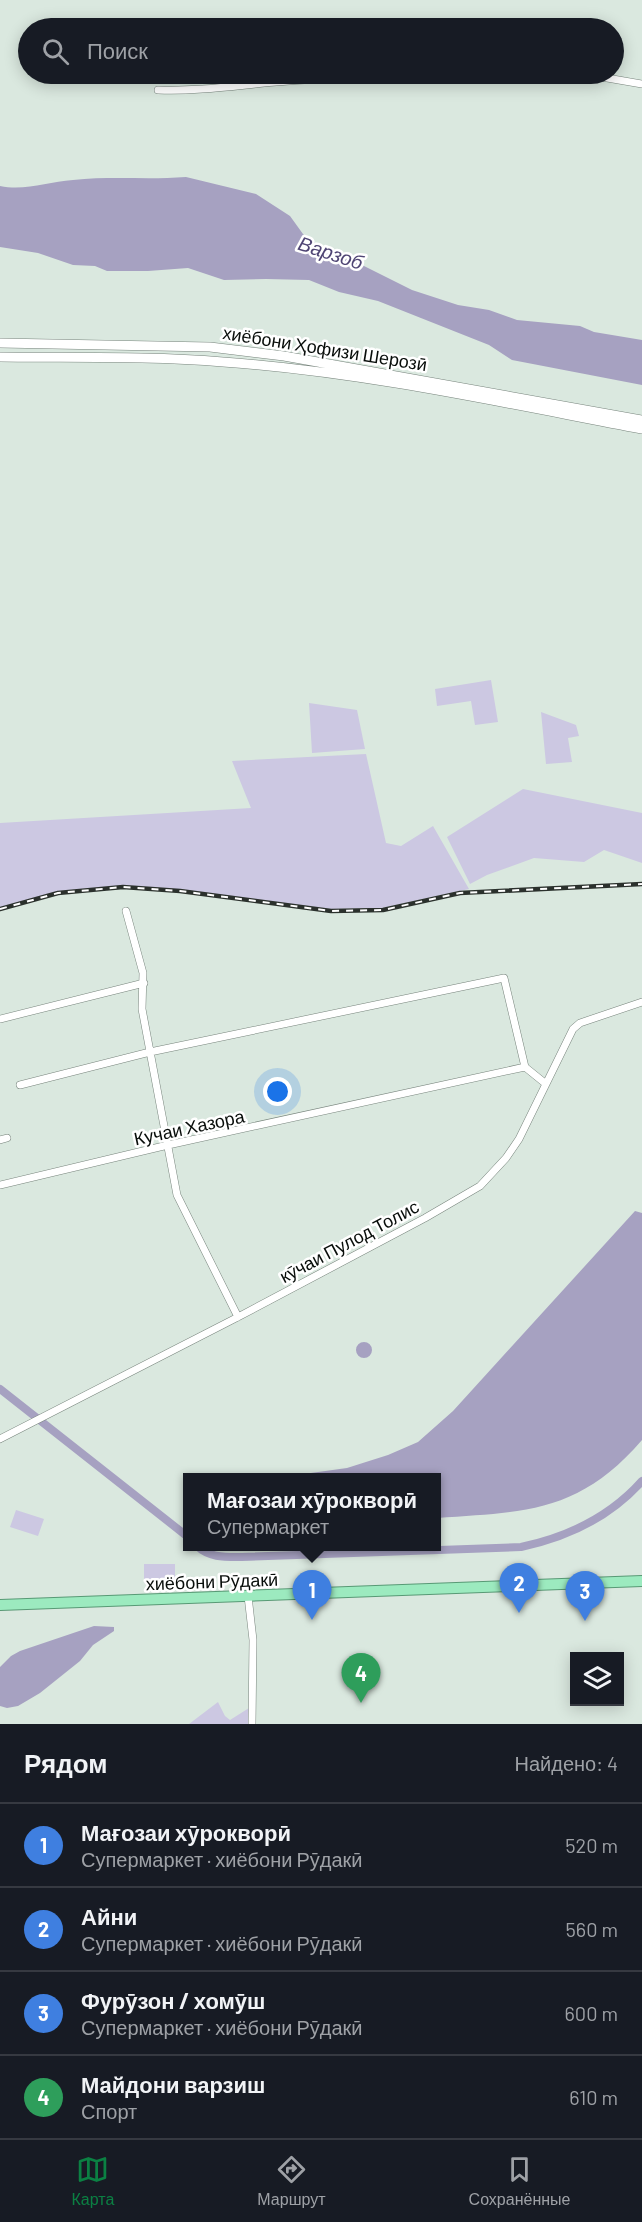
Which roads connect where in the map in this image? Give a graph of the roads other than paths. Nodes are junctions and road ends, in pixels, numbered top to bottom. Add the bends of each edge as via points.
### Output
1 (624, 82) edge
2 (239, 84) edge
3 (642, 84) edge
4 (158, 90) dead end
5 (0, 343) edge
6 (0, 357) edge
7 (642, 420) edge
8 (642, 429) edge
9 (126, 911) dead end
10 (144, 983) junction
11 (642, 1002) edge
12 (0, 1019) edge
13 (150, 1052) junction
14 (525, 1067) junction
15 (546, 1084) junction
16 (20, 1086) dead end
17 (168, 1145) junction
18 (0, 1185) edge
19 (238, 1317) junction
20 (0, 1439) edge
21 (642, 1581) edge
22 (248, 1596) junction
23 (0, 1605) edge
24 (252, 1724) edge

1 - 3 street
2 - 4 street
5 - 7 main road, хиёбони Ҳофизи Шерозӣ via 210,347 284,356
6 - 8 main road, хиёбони Ҳофизи Шерозӣ via 159,358 290,369 439,391
9 - 10 street
10 - 12 street
10 - 13 street via 142,1009
11 - 15 street, кӯчаи Пулод Толис via 580,1023 573,1029
13 - 14 street via 504,978
13 - 16 street
13 - 17 street
14 - 15 street
14 - 17 street, Кучаи Хазора
15 - 19 street, кӯчаи Пулод Толис via 519,1139 480,1186
17 - 18 street, Кучаи Хазора
17 - 19 street via 177,1196
19 - 20 street, кӯчаи Пулод Толис
21 - 22 highway, хиёбони Рӯдакӣ
22 - 23 highway, хиёбони Рӯдакӣ
22 - 24 street via 253,1640

